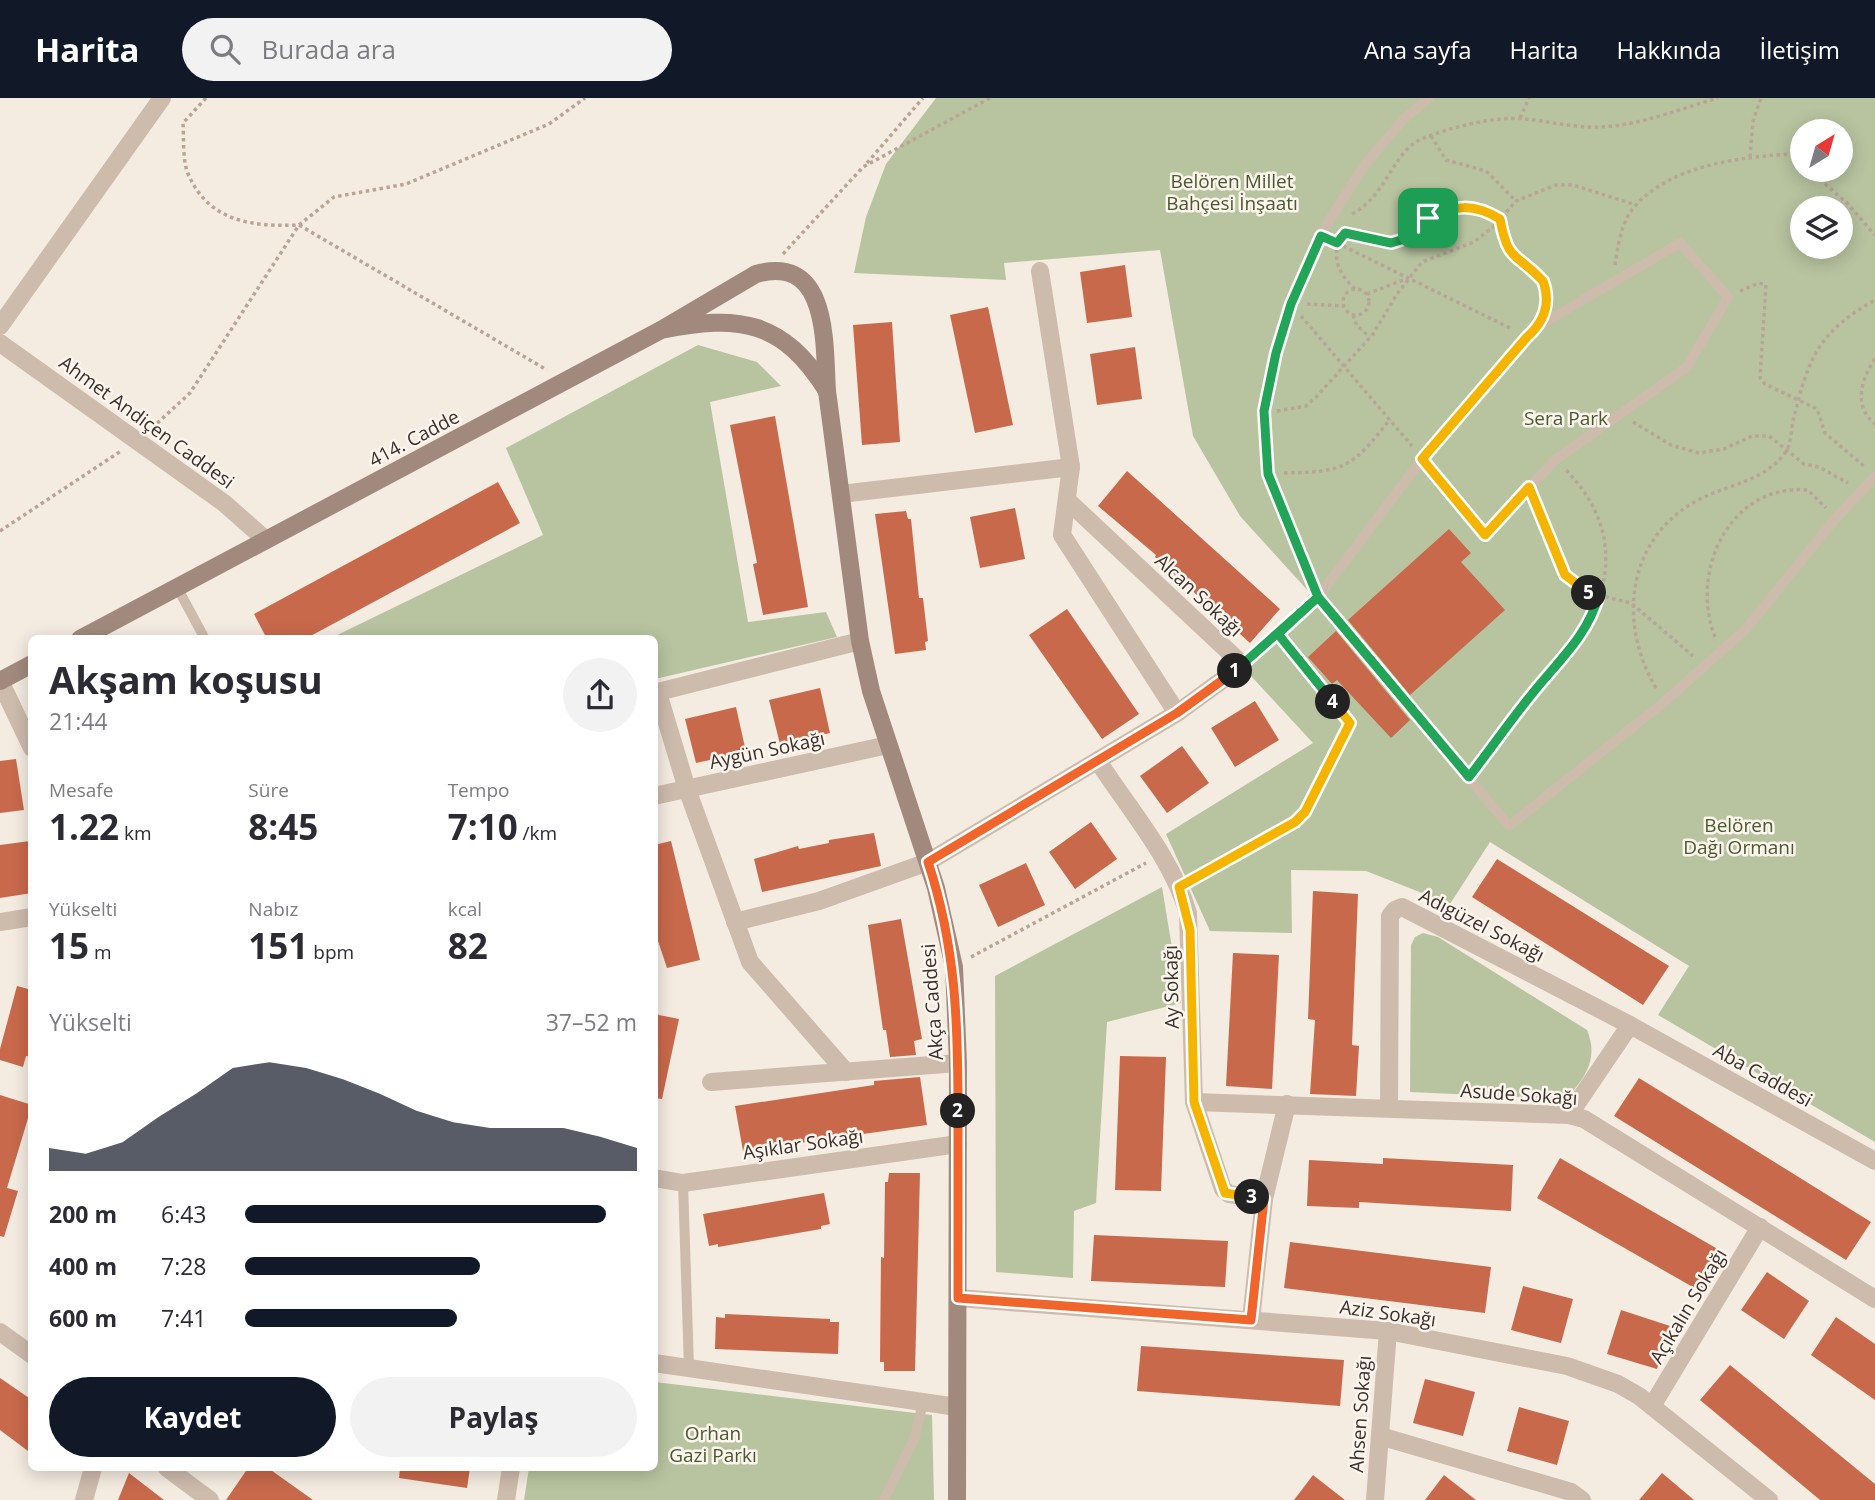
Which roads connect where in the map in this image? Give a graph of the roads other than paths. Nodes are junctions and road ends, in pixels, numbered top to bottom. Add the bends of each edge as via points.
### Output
1 (162, 98) edge
2 (1429, 98) edge
3 (767, 271) joint
4 (1040, 271) dead end
5 (0, 326) edge
6 (661, 330) junction
7 (0, 343) edge
8 (827, 391) junction
9 (1422, 459) junction
10 (1071, 467) junction
11 (1875, 476) edge
12 (841, 494) junction
13 (1067, 500) junction
14 (266, 541) junction
15 (177, 587) junction
16 (1318, 597) junction
17 (1278, 634) junction
18 (87, 635) edge
19 (203, 635) edge
20 (860, 640) junction
21 (1243, 665) junction
22 (28, 666) edge
23 (0, 681) edge
24 (658, 692) edge
25 (658, 699) edge
26 (1177, 713) junction
27 (28, 740) edge
28 (888, 745) junction
29 (1098, 761) junction
30 (687, 789) junction
31 (658, 795) edge
32 (928, 862) junction
33 (1179, 887) junction
34 (28, 917) edge
35 (0, 922) edge
36 (735, 922) junction
37 (1630, 1025) junction
38 (958, 1063) junction
39 (846, 1072) junction
40 (711, 1082) dead end
41 (1194, 1102) junction
42 (1287, 1104) junction
43 (1390, 1108) junction
44 (1569, 1115) junction
45 (958, 1144) junction
46 (1875, 1161) edge
47 (658, 1179) edge
48 (683, 1183) junction
49 (1264, 1199) junction
50 (1760, 1227) junction
51 (958, 1298) junction
52 (1875, 1299) edge
53 (1251, 1320) junction
54 (1388, 1331) junction
55 (0, 1332) edge
56 (28, 1351) edge
57 (658, 1364) edge
58 (689, 1368) junction
59 (923, 1402) junction
60 (1652, 1406) junction
61 (957, 1407) junction
62 (1380, 1436) junction
63 (92, 1471) edge
64 (171, 1471) edge
65 (511, 1471) edge
66 (84, 1500) edge
67 (210, 1500) edge
68 (506, 1500) edge
69 (884, 1500) edge
70 (957, 1500) edge
71 (1375, 1500) edge
72 (1582, 1500) edge
73 (1769, 1500) edge

1 - 5 street
2 - 16 lane via 1366,163 1323,231 1291,304 1276,353 1264,411 1268,474
3 - 6 main road, 414. Cadde via 737,283
3 - 8 main road, Akça Caddesi via 796,278 817,299
4 - 10 street
6 - 8 main road, Akça Caddesi via 719,322 764,329 801,354
6 - 14 main road, 414. Cadde
7 - 14 street, Ahmet Andiçen Caddesi via 224,503
8 - 12 main road, Akça Caddesi
9 - 9 lane via 1485,535 1555,460 1687,367 1728,297 1680,243 1540,325
9 - 16 lane
10 - 12 street
10 - 13 street
11 - 16 lane via 1745,630 1664,702 1509,826
12 - 20 main road, Akça Caddesi
13 - 21 street, Alcan Sokağı
13 - 26 street via 1062,535
14 - 15 main road, 414. Cadde
15 - 18 main road, 414. Cadde
15 - 19 lane
16 - 17 lane
17 - 21 lane
17 - 33 lane via 1350,723 1313,800 1295,822
20 - 24 street
20 - 28 main road, Akça Caddesi
21 - 26 street, Alcan Sokağı
22 - 23 main road
23 - 27 street
25 - 30 street
26 - 29 street, Alcan Sokağı
28 - 30 street, Aygün Sokağı
28 - 32 main road, Akça Caddesi
29 - 32 street, Alcan Sokağı
29 - 33 street, Ay Sokağı
30 - 31 street, Aygün Sokağı
30 - 36 street
32 - 36 street, Alcan Sokağı via 818,901
32 - 38 main road, Akça Caddesi via 954,967
33 - 41 street, Ay Sokağı via 1190,930
34 - 35 street
36 - 39 street via 750,962
37 - 43 street, Adıgüzel Sokağı via 1414,912 1398,908 1390,916
37 - 44 street
37 - 46 street, Aba Caddesi
38 - 39 street
38 - 45 main road, Akça Caddesi
39 - 40 street
41 - 42 street, Asude Sokağı
41 - 49 street, Ay Sokağı via 1225,1193
42 - 43 street, Asude Sokağı
42 - 49 street
43 - 44 street, Asude Sokağı
44 - 50 street, Asude Sokağı via 1597,1125
45 - 48 street, Aşıklar Sokağı
45 - 51 main road, Akça Caddesi
47 - 48 street, Aşıklar Sokağı
48 - 58 lane
49 - 53 street
50 - 52 street, Asude Sokağı
50 - 60 street, Açıkalın Sokağı
51 - 53 street, Aziz Sokağı
51 - 61 main road, Akça Caddesi
53 - 54 street, Aziz Sokağı
54 - 60 street, Aziz Sokağı via 1567,1366 1618,1384
54 - 62 street, Ahsen Sokağı
55 - 56 street
57 - 58 street
58 - 59 street
59 - 61 street
59 - 69 lane via 915,1437
60 - 73 street, Aziz Sokağı
61 - 70 main road, Akça Caddesi
62 - 71 street, Ahsen Sokağı
62 - 72 street via 1571,1492
63 - 66 street
64 - 67 street
65 - 68 street

